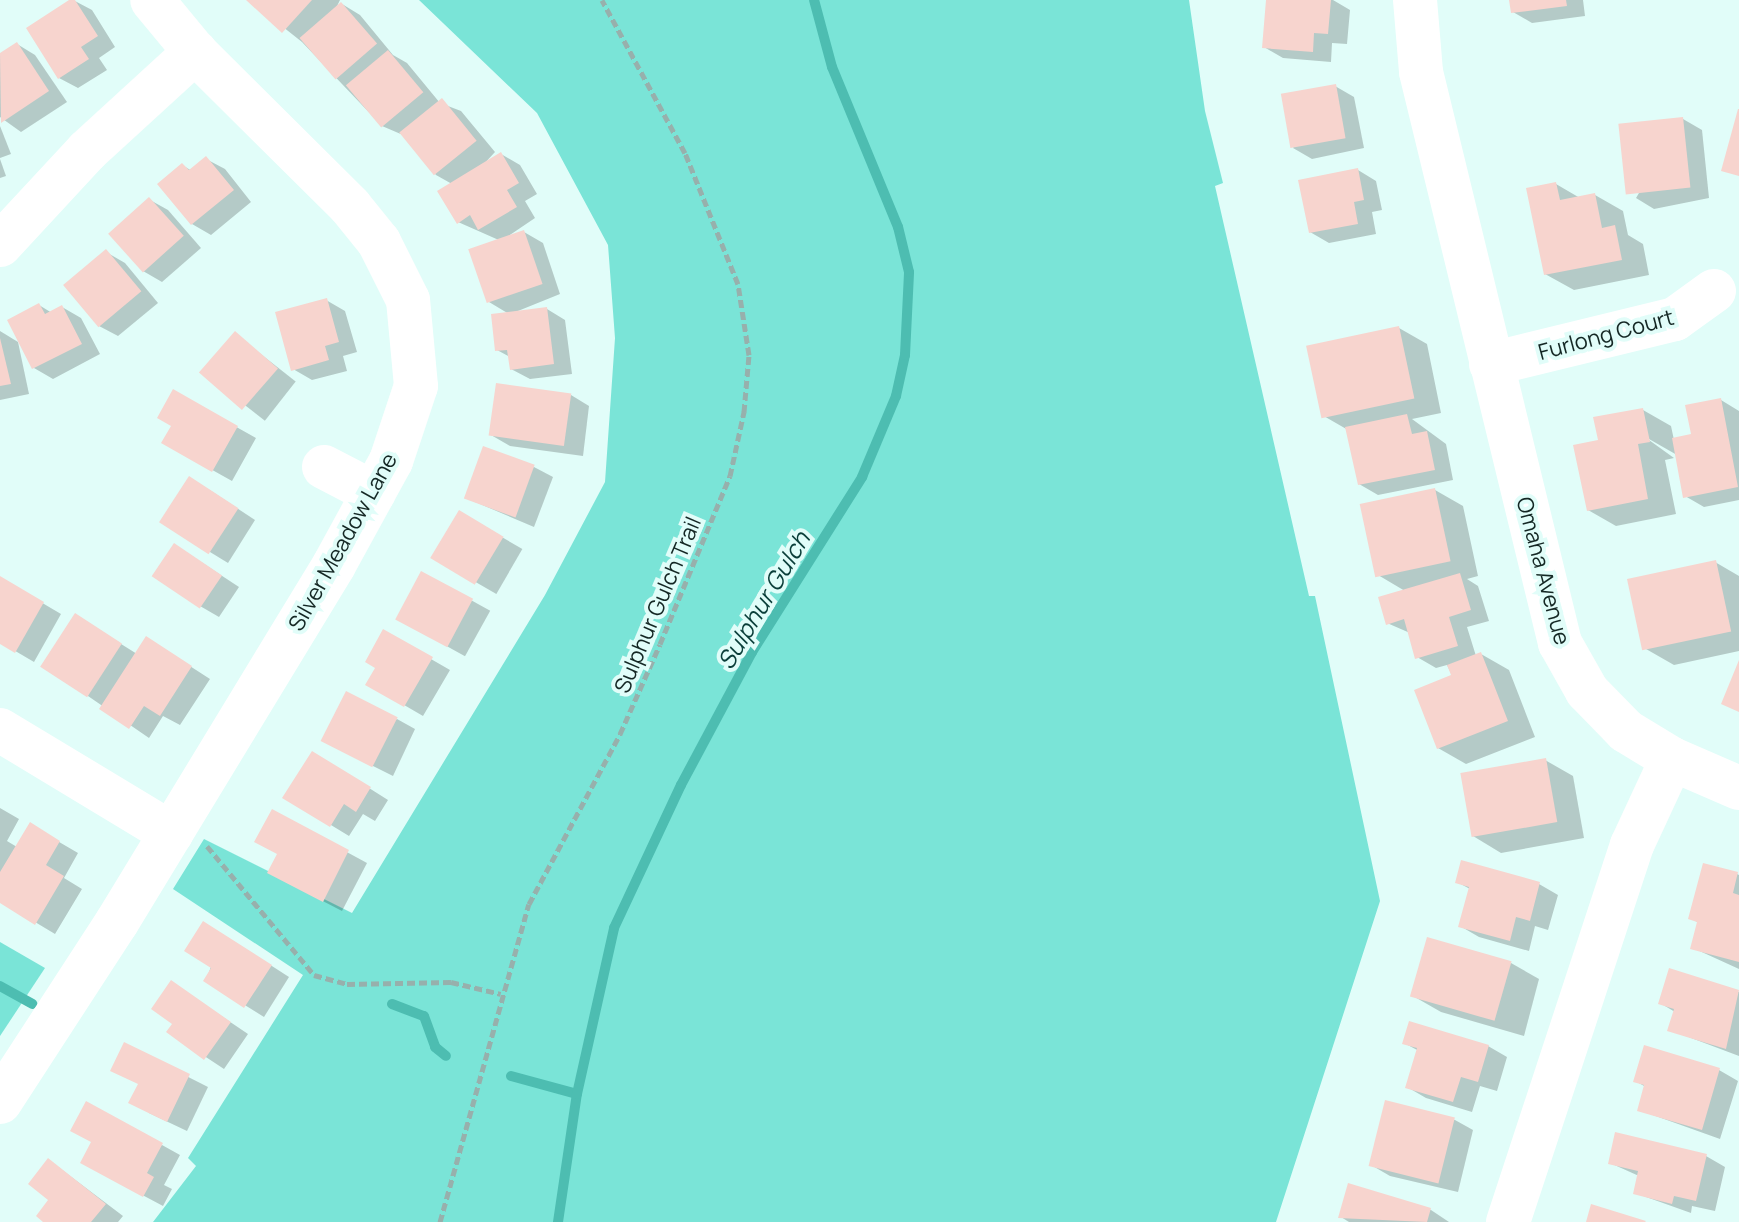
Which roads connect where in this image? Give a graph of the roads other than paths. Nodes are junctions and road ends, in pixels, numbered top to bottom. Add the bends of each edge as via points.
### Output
1 (152, 0) edge
2 (1415, 0) edge
3 (195, 52) junction
4 (0, 245) edge
5 (1714, 291) dead end
6 (1491, 364) junction
7 (324, 467) dead end
8 (374, 493) junction
9 (0, 730) edge
10 (1672, 759) junction
11 (1739, 788) edge
12 (186, 837) junction
13 (0, 1102) edge
14 (1508, 1222) edge

1 - 3 street, Silver Meadow Lane
2 - 6 street, Omaha Avenue via 1421,72
3 - 4 street via 87,151
3 - 8 street, Silver Meadow Lane via 350,206 401,278 413,318 416,386 391,461
5 - 6 street, Furlong Court via 1675,319
6 - 10 street, Omaha Avenue via 1560,643 1587,691 1612,718
7 - 8 street
8 - 12 street, Silver Meadow Lane
9 - 12 street
10 - 11 street, Omaha Avenue
10 - 14 street via 1632,845
12 - 13 street, Silver Meadow Lane

